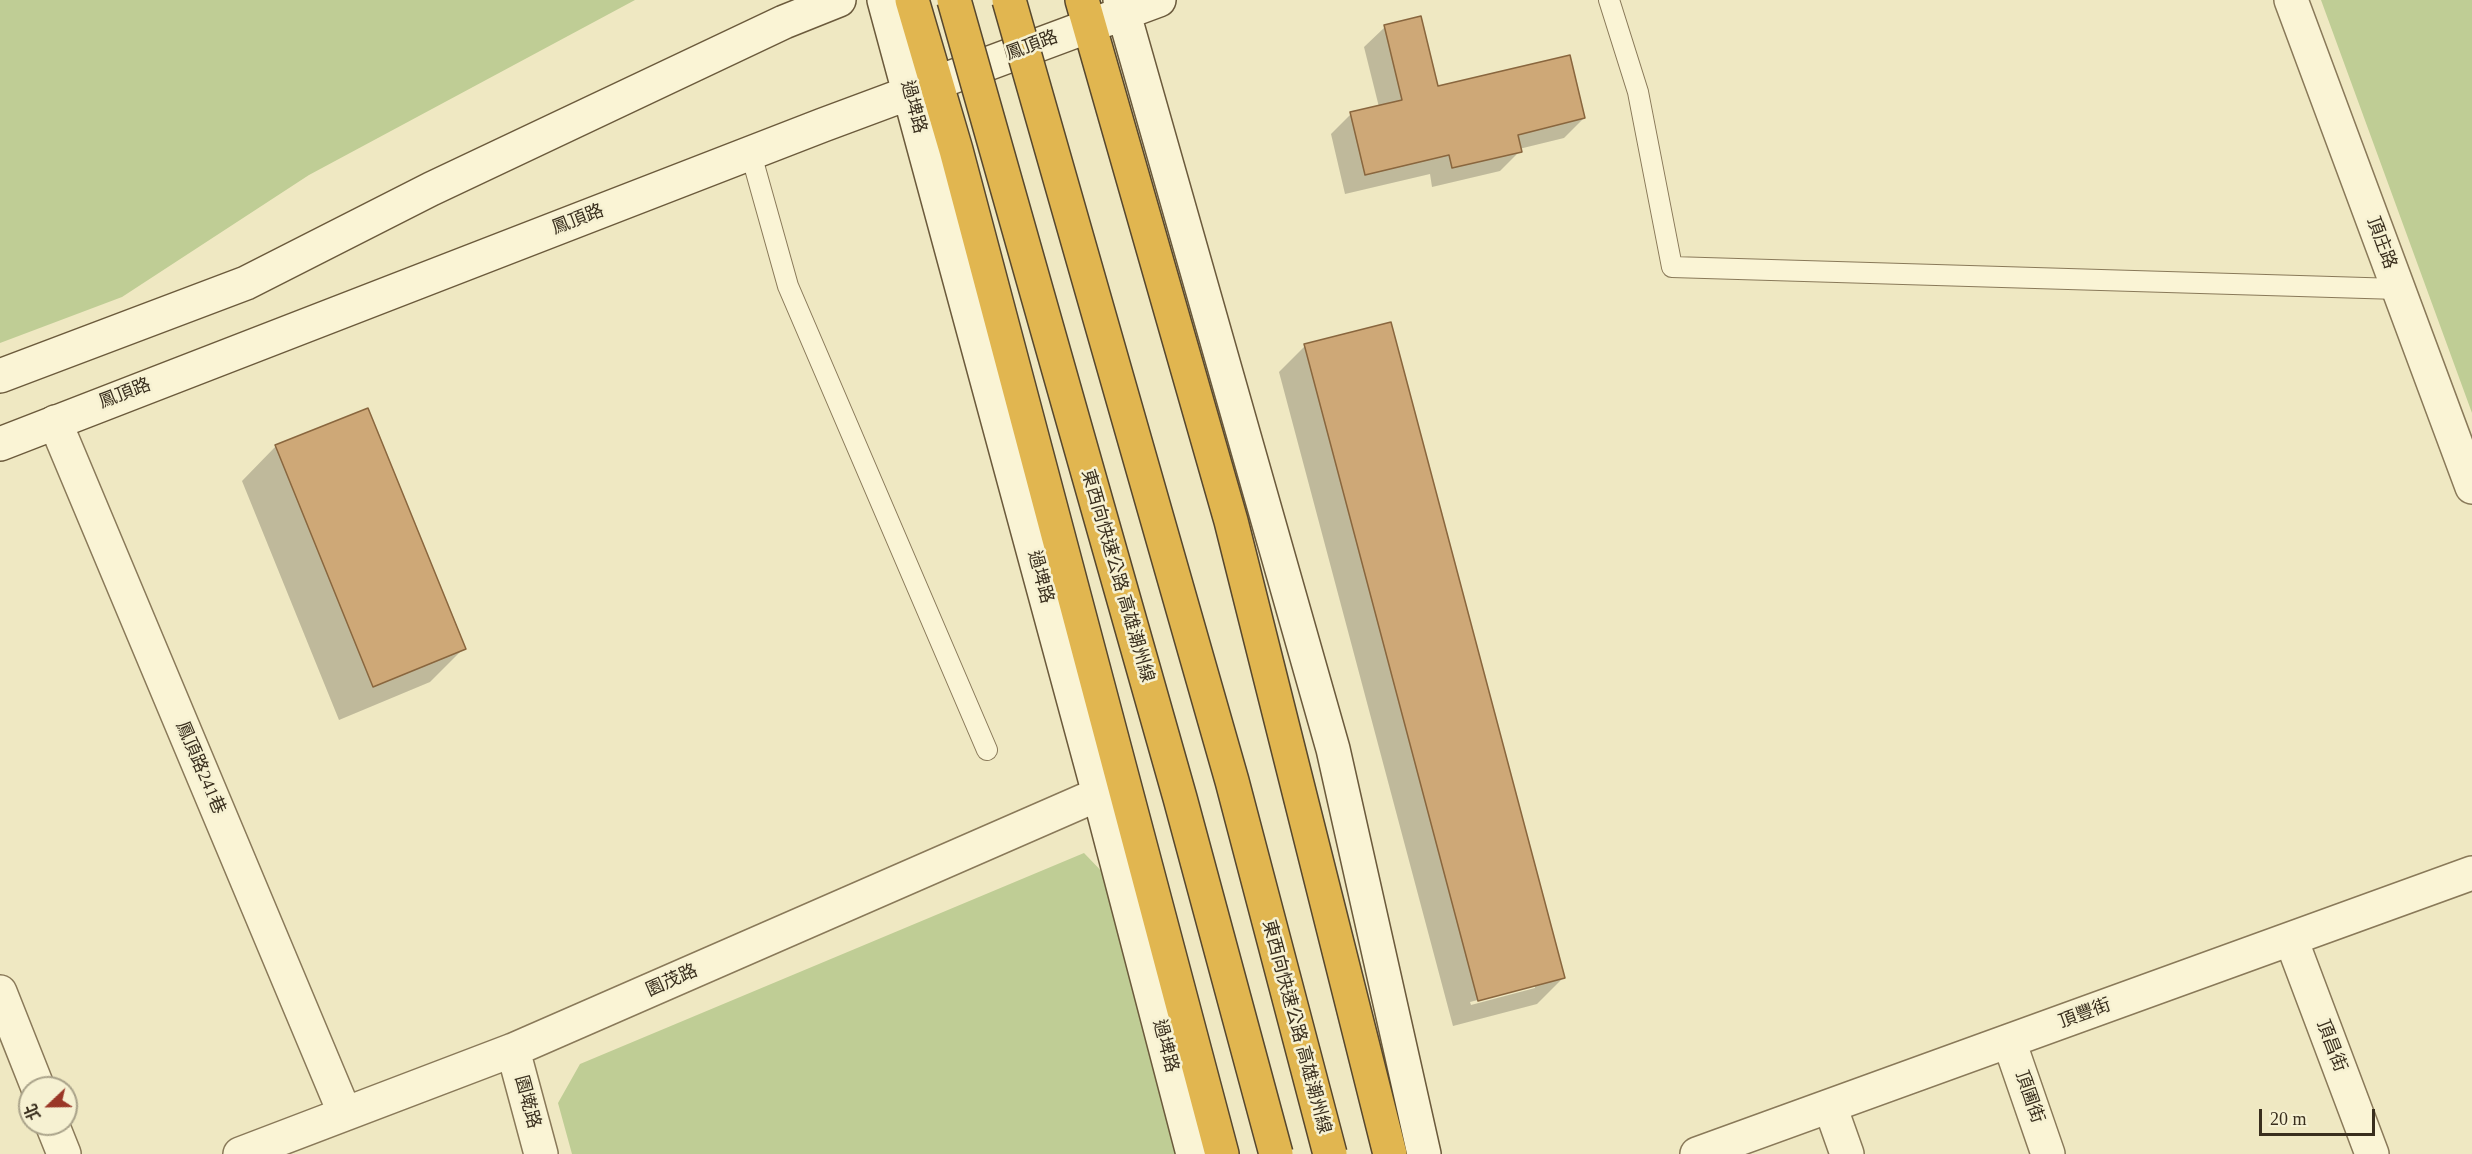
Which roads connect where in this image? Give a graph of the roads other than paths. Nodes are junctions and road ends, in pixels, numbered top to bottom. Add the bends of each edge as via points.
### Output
1 (839, 0) edge
2 (884, 0) edge
3 (912, 0) edge
4 (954, 0) edge
5 (1009, 0) edge
6 (1159, 0) edge
7 (1609, 0) edge
8 (2291, 0) edge
9 (1122, 7) edge
10 (1085, 12) edge
11 (923, 88) junction
12 (751, 154) junction
13 (2398, 289) junction
14 (0, 376) edge
15 (55, 422) junction
16 (0, 444) edge
17 (2472, 487) edge
18 (987, 750) dead end
19 (1099, 794) junction
20 (2472, 873) edge
21 (2291, 939) junction
22 (0, 992) edge
23 (2009, 1041) junction
24 (513, 1050) junction
25 (33, 1076) edge
26 (1830, 1106) junction
27 (345, 1114) junction
28 (57, 1136) edge
29 (256, 1151) edge
30 (1712, 1152) edge
31 (64, 1154) edge
32 (541, 1154) edge
33 (1192, 1154) edge
34 (1222, 1154) edge
35 (1276, 1154) edge
36 (1330, 1154) edge
37 (1390, 1154) edge
38 (1424, 1154) edge
39 (1848, 1154) edge
40 (2048, 1154) edge
41 (2372, 1154) edge

1 - 14 main road via 784,22 452,179 246,283
2 - 11 main road, 過埤路
3 - 11 highway
4 - 35 highway, 東西向快速公路 高雄潮州線, bridge
5 - 36 highway, 東西向快速公路 高雄潮州線, bridge via 1232,781
6 - 9 main road, 鳳頂路
7 - 13 lane via 1638,92 1672,267
8 - 13 main road, 頂庄路
9 - 10 main road, 鳳頂路
9 - 38 main road via 1333,748
10 - 11 main road, 鳳頂路
10 - 37 highway via 1231,521
11 - 12 main road, 鳳頂路
11 - 19 main road, 過埤路
11 - 34 highway via 1071,589
12 - 15 main road, 鳳頂路
12 - 18 lane via 788,286
13 - 17 main road, 頂庄路
15 - 16 main road, 鳳頂路
15 - 27 main road, 鳳頂路241巷
19 - 24 main road, 園茂路
19 - 33 main road, 過埤路
20 - 21 main road, 頂豐街
21 - 23 main road, 頂豐街
21 - 41 main road, 頂昌街
22 - 25 main road
23 - 26 main road, 頂豐街
23 - 40 main road, 頂圃街
24 - 27 main road, 園茂路
24 - 32 main road, 園墘路
26 - 30 main road, 頂豐街
26 - 39 main road
27 - 29 main road, 園茂路
28 - 31 main road

